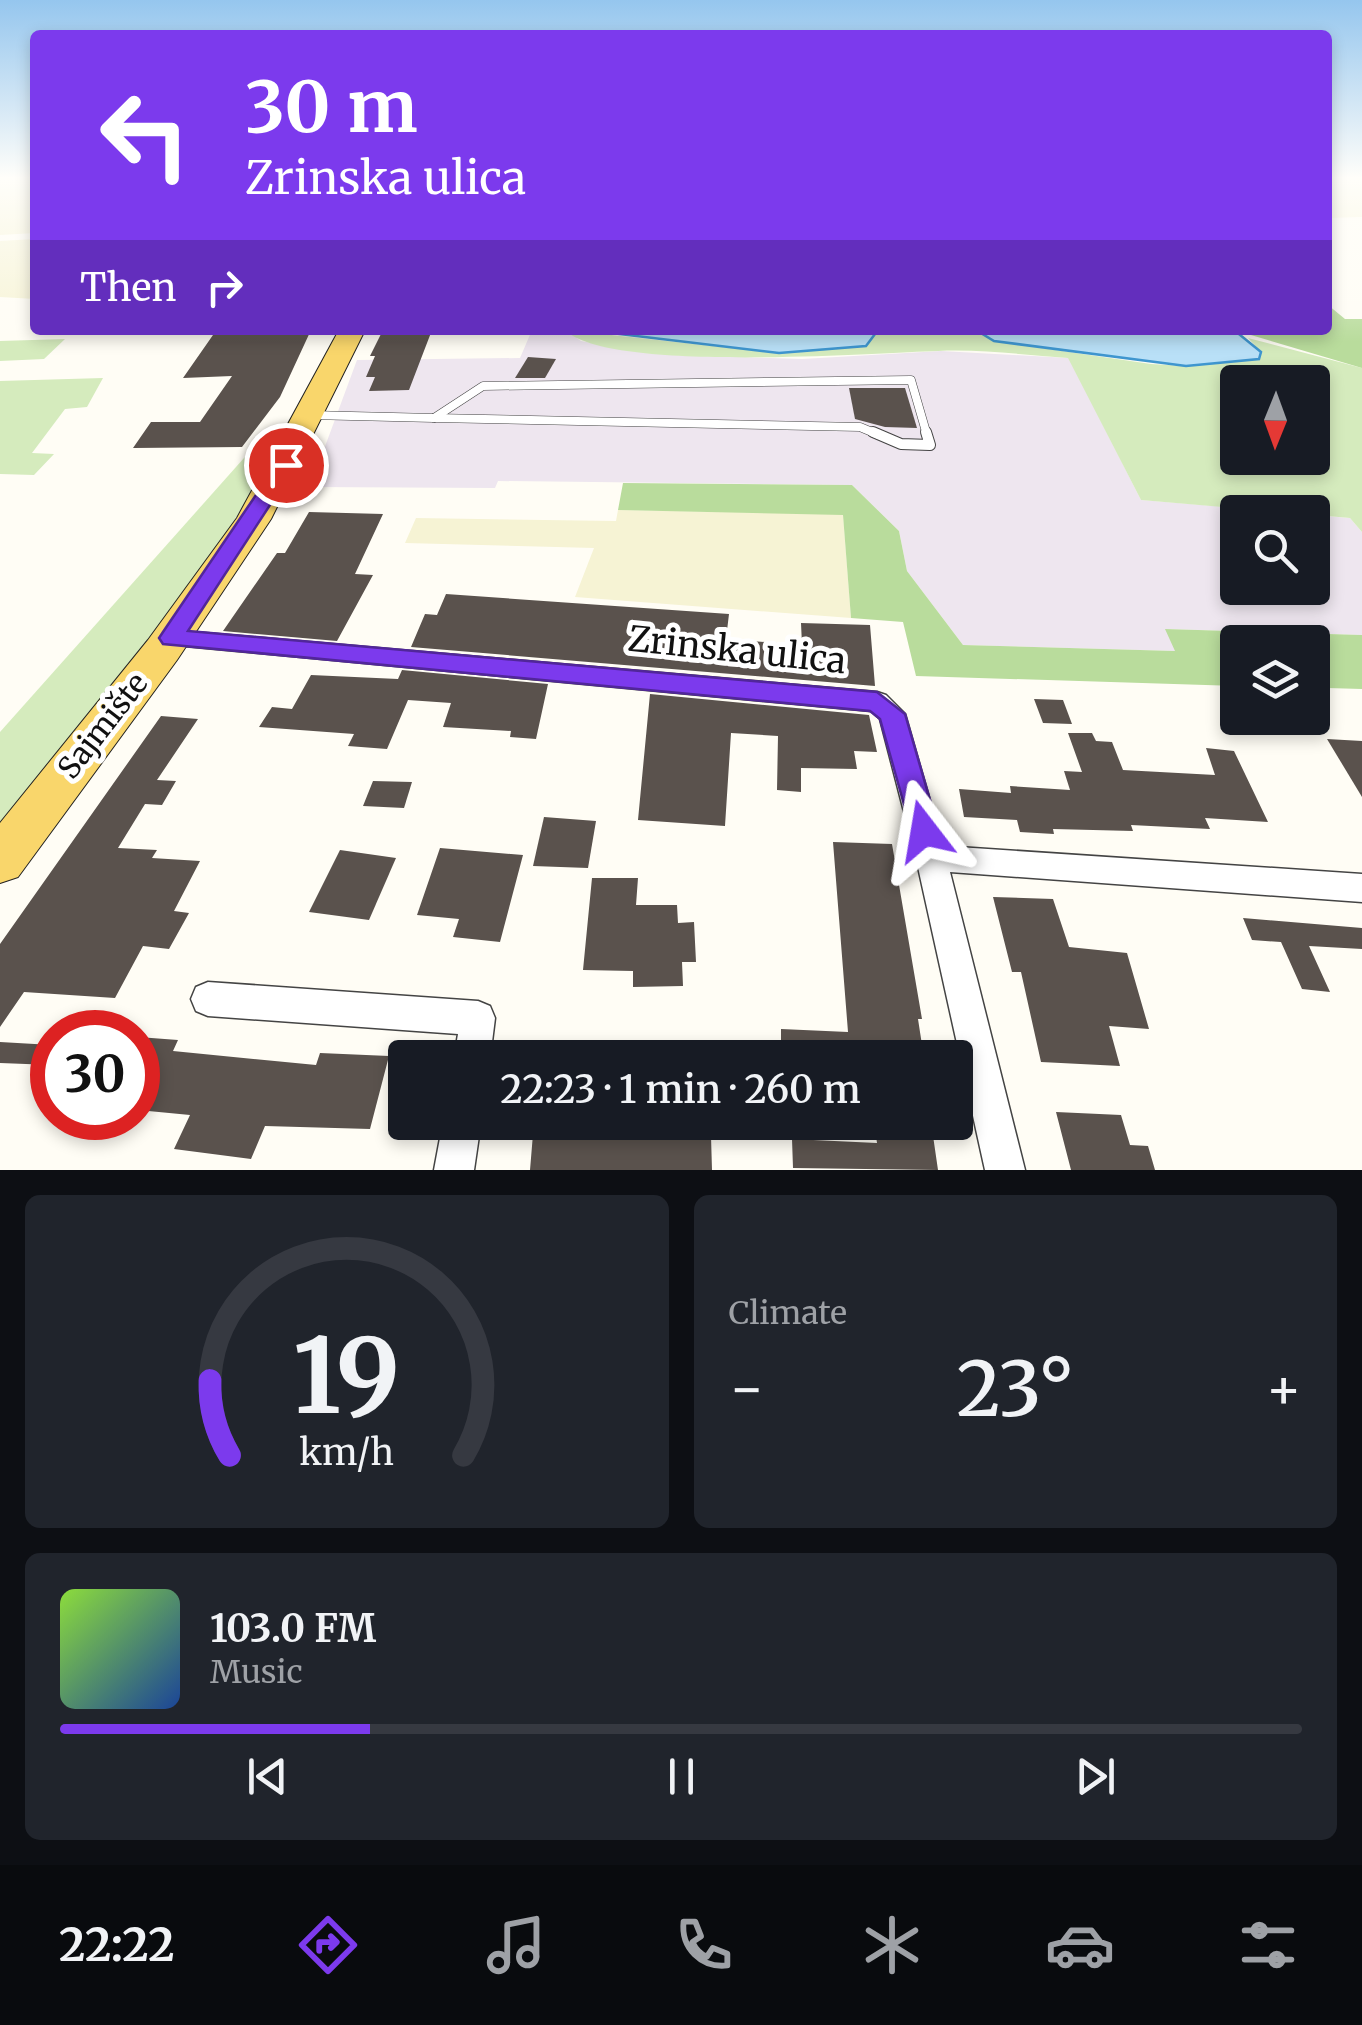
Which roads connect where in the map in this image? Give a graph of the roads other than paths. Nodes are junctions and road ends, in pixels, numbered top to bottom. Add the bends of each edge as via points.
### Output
1 (350, 335) edge
2 (310, 415) junction
3 (434, 418) junction
4 (171, 638) junction
5 (931, 858) junction
6 (0, 860) edge
7 (1362, 888) edge
8 (208, 1000) dead end
9 (475, 1040) edge
10 (459, 1140) edge
11 (454, 1170) edge
12 (1005, 1170) edge

1 - 2 main road, Sajmište
2 - 3 lane
2 - 4 main road, Sajmište via 254,518
3 - 3 lane via 482,386 911,380 930,445 901,444 860,427
4 - 5 street, Zrinska ulica via 877,702 892,714
4 - 6 main road, Sajmište
5 - 7 street
5 - 12 street, Zrinska ulica
8 - 9 street via 478,1018
10 - 11 street

